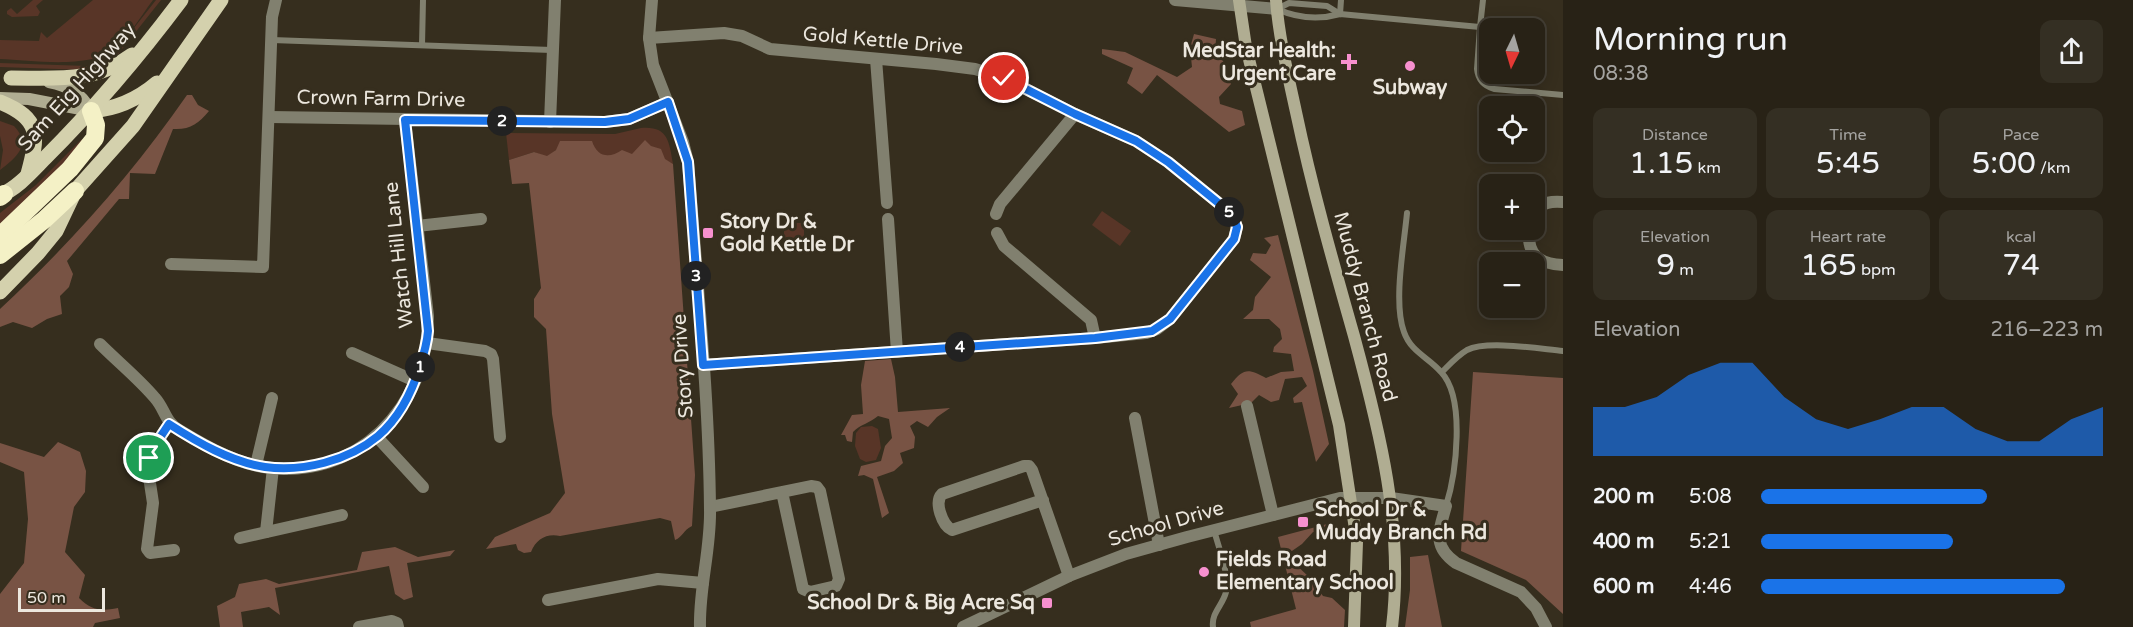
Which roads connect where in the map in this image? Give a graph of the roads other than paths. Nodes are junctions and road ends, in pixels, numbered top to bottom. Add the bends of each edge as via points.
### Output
1 (181, 0) edge
2 (221, 0) edge
3 (276, 0) edge
4 (423, 0) edge
5 (555, 0) edge
6 (652, 0) edge
7 (1175, 0) edge
8 (1341, 0) edge
9 (1483, 0) edge
10 (1240, 3) edge
11 (1277, 4) edge
12 (1340, 14) junction
13 (1481, 18) edge
14 (1479, 27) edge
15 (154, 35) junction
16 (649, 38) junction
17 (272, 40) junction
18 (1479, 41) edge
19 (422, 45) junction
20 (552, 50) junction
21 (876, 59) junction
22 (175, 68) junction
23 (1479, 76) edge
24 (6, 78) edge
25 (1484, 84) edge
26 (1563, 95) edge
27 (0, 100) edge
28 (668, 102) junction
29 (91, 111) junction
30 (1075, 114) junction
31 (270, 117) junction
32 (405, 120) junction
33 (550, 122) junction
34 (27, 176) junction
35 (75, 191) junction
36 (1, 195) edge
37 (1563, 202) edge
38 (887, 203) dead end
39 (1545, 204) edge
40 (1407, 213) dead end
41 (996, 214) dead end
42 (481, 219) dead end
43 (888, 219) dead end
44 (417, 226) junction
45 (997, 233) dead end
46 (0, 236) edge
47 (1529, 240) edge
48 (0, 255) edge
49 (171, 264) dead end
50 (1563, 265) edge
51 (0, 292) edge
52 (1095, 338) junction
53 (427, 343) junction
54 (100, 344) dead end
55 (1563, 351) edge
56 (897, 352) junction
57 (352, 353) dead end
58 (703, 365) junction
59 (1442, 372) junction
60 (415, 381) junction
61 (272, 398) dead end
62 (1247, 406) dead end
63 (1135, 418) dead end
64 (169, 424) junction
65 (377, 437) junction
66 (500, 437) dead end
67 (256, 465) junction
68 (273, 468) junction
69 (423, 487) dead end
70 (782, 492) junction
71 (1352, 498) junction
72 (1391, 498) junction
73 (1043, 500) junction
74 (1446, 506) junction
75 (710, 507) junction
76 (342, 515) dead end
77 (1273, 515) junction
78 (1214, 530) junction
79 (266, 532) junction
80 (240, 538) dead end
81 (1159, 545) junction
82 (174, 550) dead end
83 (1069, 576) junction
84 (703, 583) junction
85 (548, 600) dead end
86 (359, 627) edge
87 (398, 627) edge
88 (700, 627) edge
89 (963, 627) edge
90 (1213, 627) edge
91 (1354, 627) edge
92 (1392, 627) edge
93 (1546, 627) edge

1 - 15 main road, Sam Eig Highway
2 - 22 main road
3 - 17 street
4 - 19 lane
5 - 20 street
6 - 16 street, Story Drive
7 - 10 street
8 - 12 lane
9 - 13 lane
10 - 11 street
10 - 71 main road via 1263,119 1340,425
11 - 12 lane via 1327,6
11 - 12 lane via 1290,15 1326,18
11 - 72 main road, Muddy Branch Road via 1315,199 1371,400
12 - 14 lane
15 - 24 main road via 125,60 102,72 73,77
15 - 29 main road, Sam Eig Highway
16 - 21 street, Gold Kettle Drive via 724,33 742,36 770,50
16 - 28 street, Story Drive via 653,65
17 - 19 lane
17 - 31 street
18 - 23 lane
19 - 20 lane
20 - 33 street
21 - 30 street, Gold Kettle Drive via 975,69 1004,78
21 - 38 street
22 - 29 main road via 131,101 109,110
22 - 35 main road via 133,126
24 - 29 main road via 62,85 82,97
25 - 26 lane via 1494,89
27 - 29 main road via 36,100
27 - 34 main road via 24,116 34,132 35,147
28 - 33 street, Crown Farm Drive via 621,120
28 - 58 street, Story Drive via 688,162
29 - 34 main road, Sam Eig Highway
29 - 46 highway via 95,138 70,169
30 - 41 street via 1000,204
30 - 52 street, Gold Kettle Drive via 1136,141 1168,162 1232,214 1237,227 1234,239 1170,319 1146,333
31 - 32 street, Crown Farm Drive
31 - 49 street via 263,267
32 - 33 street, Crown Farm Drive
32 - 44 street, Watch Hill Lane
34 - 36 main road, Sam Eig Highway
35 - 48 highway
35 - 51 main road via 56,231
37 - 39 street
40 - 59 lane via 1400,314 1413,350
42 - 44 street
43 - 56 street
44 - 53 street, Watch Hill Lane via 428,316
45 - 52 street via 1004,246 1091,320
47 - 50 street via 1534,255 1544,262
52 - 56 street, Gold Kettle Drive
53 - 60 street, Watch Hill Lane
53 - 66 street via 491,354
54 - 64 street via 157,400
55 - 59 lane via 1487,346 1470,349
56 - 58 street, Gold Kettle Drive
57 - 60 street
58 - 75 street, Story Drive
59 - 74 lane via 1454,398 1456,415 1453,474
60 - 65 street, Watch Hill Lane via 402,406
61 - 67 street
62 - 77 street
63 - 81 street
64 - 67 street, Watch Hill Lane via 219,452
64 - 82 street via 149,458 153,503 147,549 150,553
65 - 68 street, Watch Hill Lane via 325,463
65 - 69 street
67 - 68 street, Watch Hill Lane
68 - 79 street
70 - 70 street via 811,486 819,489 838,579 836,586 810,592 802,589
70 - 75 street
71 - 72 street, School Drive
71 - 77 street, School Drive
71 - 91 main road via 1357,542
72 - 74 street, School Drive
72 - 92 main road, Muddy Branch Road via 1396,592
73 - 73 street via 1032,470 1024,466 942,494 937,502 945,526 952,530
73 - 83 street
74 - 93 street via 1439,541 1447,556 1521,592
75 - 84 street, Story Drive via 710,541
76 - 79 street
77 - 78 street, School Drive
78 - 81 street, School Drive
78 - 90 lane via 1227,584 1214,614
79 - 80 street
81 - 83 street, School Drive
83 - 89 street, School Drive
84 - 85 street via 658,579
84 - 88 street, Story Drive
86 - 87 street via 392,621

